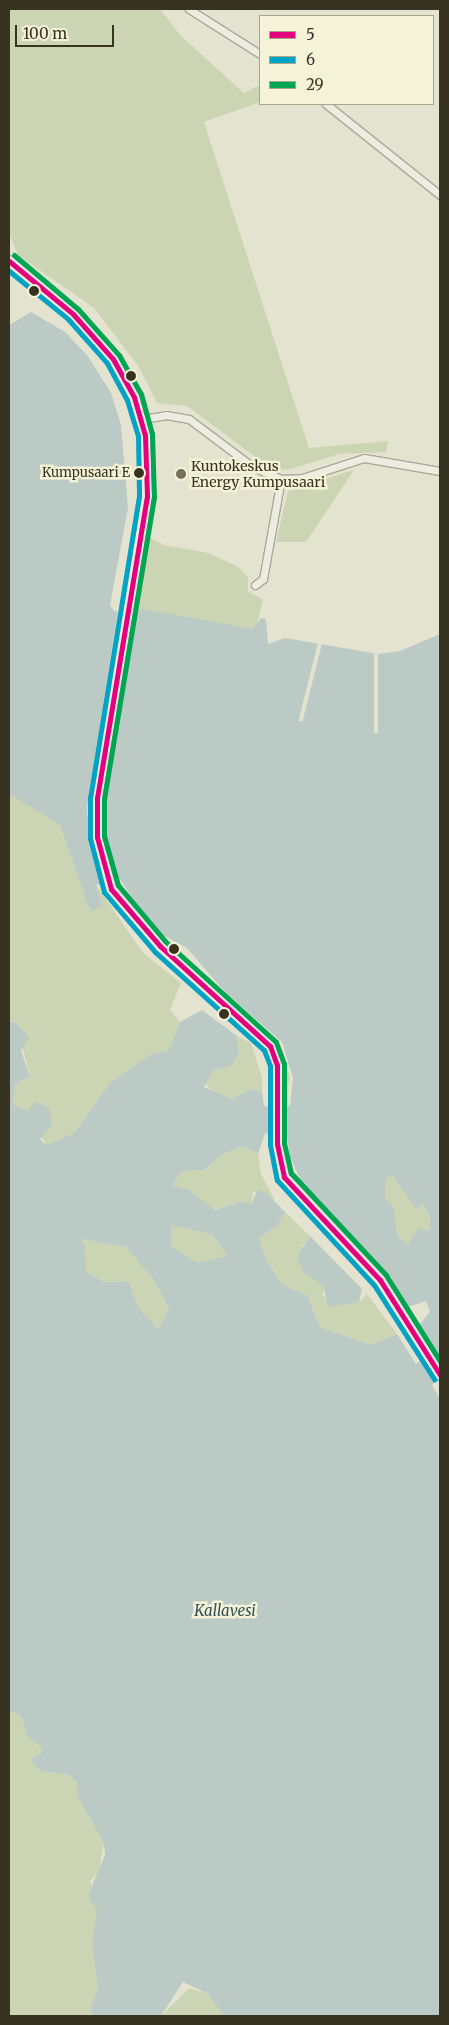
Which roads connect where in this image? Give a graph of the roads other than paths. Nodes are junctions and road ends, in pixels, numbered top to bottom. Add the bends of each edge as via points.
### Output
1 (189, 9) edge
2 (259, 53) edge
3 (327, 105) edge
4 (440, 195) edge
5 (9, 261) edge
6 (142, 420) junction
7 (440, 471) edge
8 (281, 479) junction
9 (255, 586) dead end
10 (440, 1374) edge

1 - 2 street
3 - 4 street
5 - 6 main road via 72,314 113,359
6 - 8 street via 166,414 189,419 253,467
6 - 10 main road via 148,476 95,818 111,889 160,946 261,1034 277,1065 280,1099 277,1144 284,1177 380,1280
7 - 8 street via 364,458 302,478
8 - 9 street via 263,579

